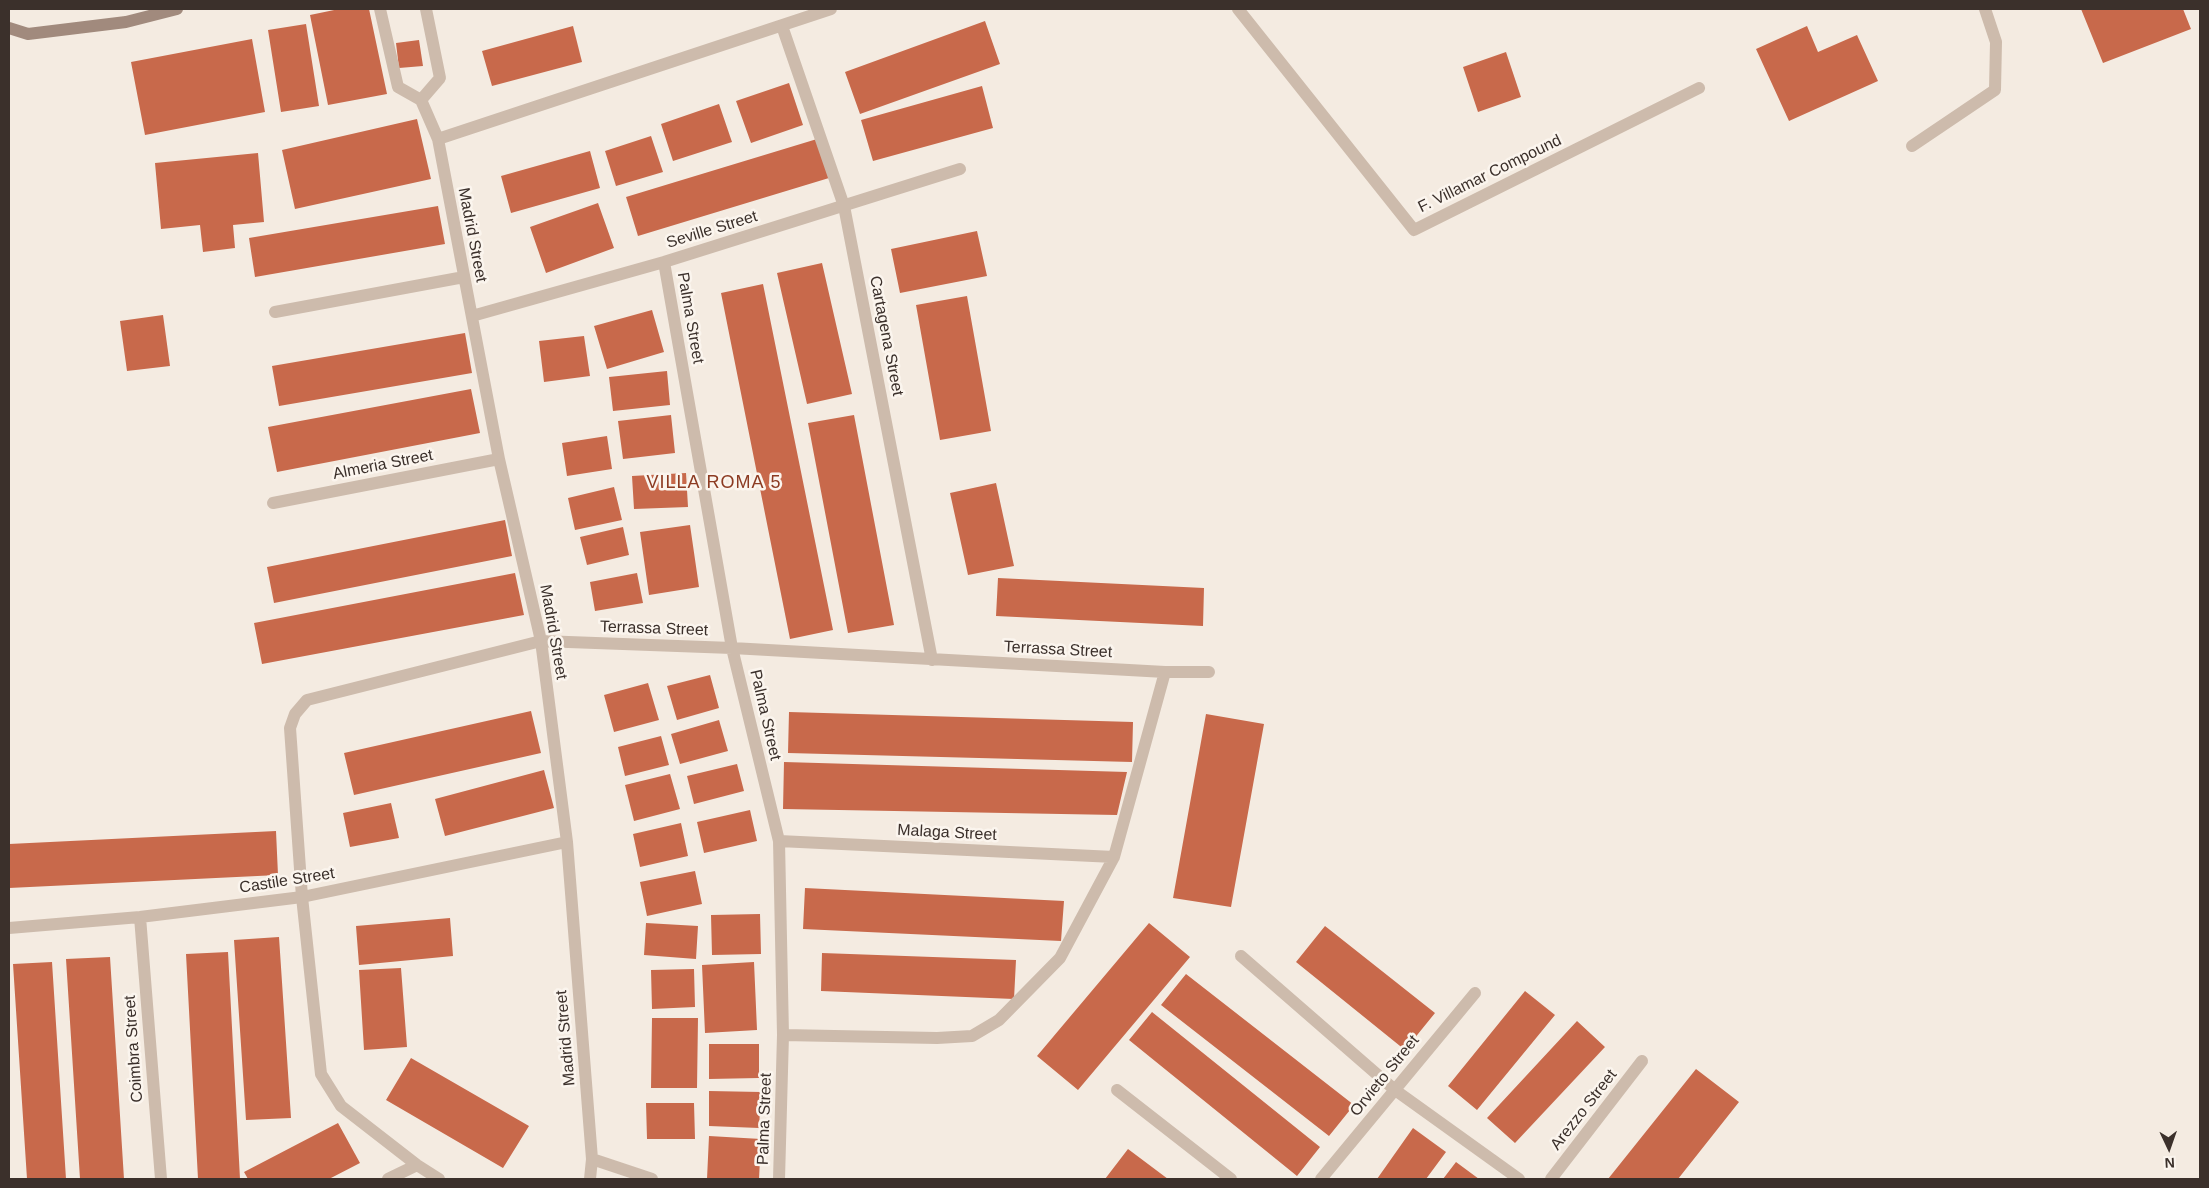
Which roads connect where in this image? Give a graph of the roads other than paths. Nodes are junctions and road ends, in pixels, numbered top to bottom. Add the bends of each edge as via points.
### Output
1 (177, 9) edge
2 (380, 9) edge
3 (426, 9) edge
4 (831, 9) edge
5 (1238, 9) edge
6 (1985, 9) edge
7 (782, 26) junction
8 (9, 28) edge
9 (1699, 88) dead end
10 (421, 100) junction
11 (438, 139) junction
12 (1912, 146) dead end
13 (960, 170) dead end
14 (844, 206) junction
15 (664, 262) junction
16 (464, 278) junction
17 (275, 312) dead end
18 (472, 316) junction
19 (499, 460) junction
20 (273, 503) dead end
21 (541, 641) junction
22 (732, 648) junction
23 (932, 660) junction
24 (1165, 672) junction
25 (1209, 672) dead end
26 (779, 841) junction
27 (567, 842) junction
28 (1114, 857) junction
29 (302, 897) junction
30 (140, 916) junction
31 (9, 928) edge
32 (1241, 956) dead end
33 (1475, 993) dead end
34 (783, 1035) junction
35 (1642, 1061) dead end
36 (1117, 1090) dead end
37 (1394, 1090) junction
38 (592, 1159) junction
39 (417, 1165) junction
40 (161, 1179) edge
41 (388, 1179) edge
42 (439, 1179) edge
43 (590, 1179) edge
44 (652, 1179) edge
45 (779, 1179) edge
46 (1231, 1179) edge
47 (1321, 1179) edge
48 (1519, 1179) edge
49 (1551, 1179) edge

1 - 8 main road via 126,22 28,34
2 - 10 street via 398,88
3 - 10 street via 440,78
4 - 7 street
5 - 9 street, F. Villamar Compound via 1414,230
6 - 12 street via 1996,42 1995,90
7 - 11 street
7 - 14 street, Cartagena Street
10 - 11 street, Madrid Street
11 - 16 street, Madrid Street
13 - 14 street, Seville Street
14 - 15 street, Seville Street
14 - 23 street, Cartagena Street
15 - 18 street, Seville Street
15 - 22 street, Palma Street
16 - 17 street
16 - 18 street, Madrid Street
18 - 19 street, Madrid Street
19 - 20 street, Almeria Street
19 - 21 street, Madrid Street
21 - 22 street, Terrassa Street
21 - 27 street, Madrid Street
21 - 29 street, Terrassa Street via 307,700 295,714 290,728
22 - 23 street, Terrassa Street
22 - 26 street, Palma Street
23 - 24 street, Terrassa Street
24 - 25 street, Terrassa Street
24 - 28 street
26 - 28 street, Malaga Street
26 - 34 street, Palma Street
27 - 29 street, Castile Street
27 - 38 street, Madrid Street
28 - 34 street via 1060,958 999,1020 972,1036
29 - 30 street, Castile Street
29 - 39 street, Terrassa Street via 321,1074 341,1106
30 - 31 street, Castile Street
30 - 40 street, Coimbra Street
32 - 37 street
33 - 37 street, Orvieto Street
34 - 45 street, Palma Street
35 - 49 street, Arezzo Street
36 - 46 street
37 - 47 street, Orvieto Street
37 - 48 street
38 - 43 street, Madrid Street
38 - 44 street
39 - 41 street
39 - 42 street

